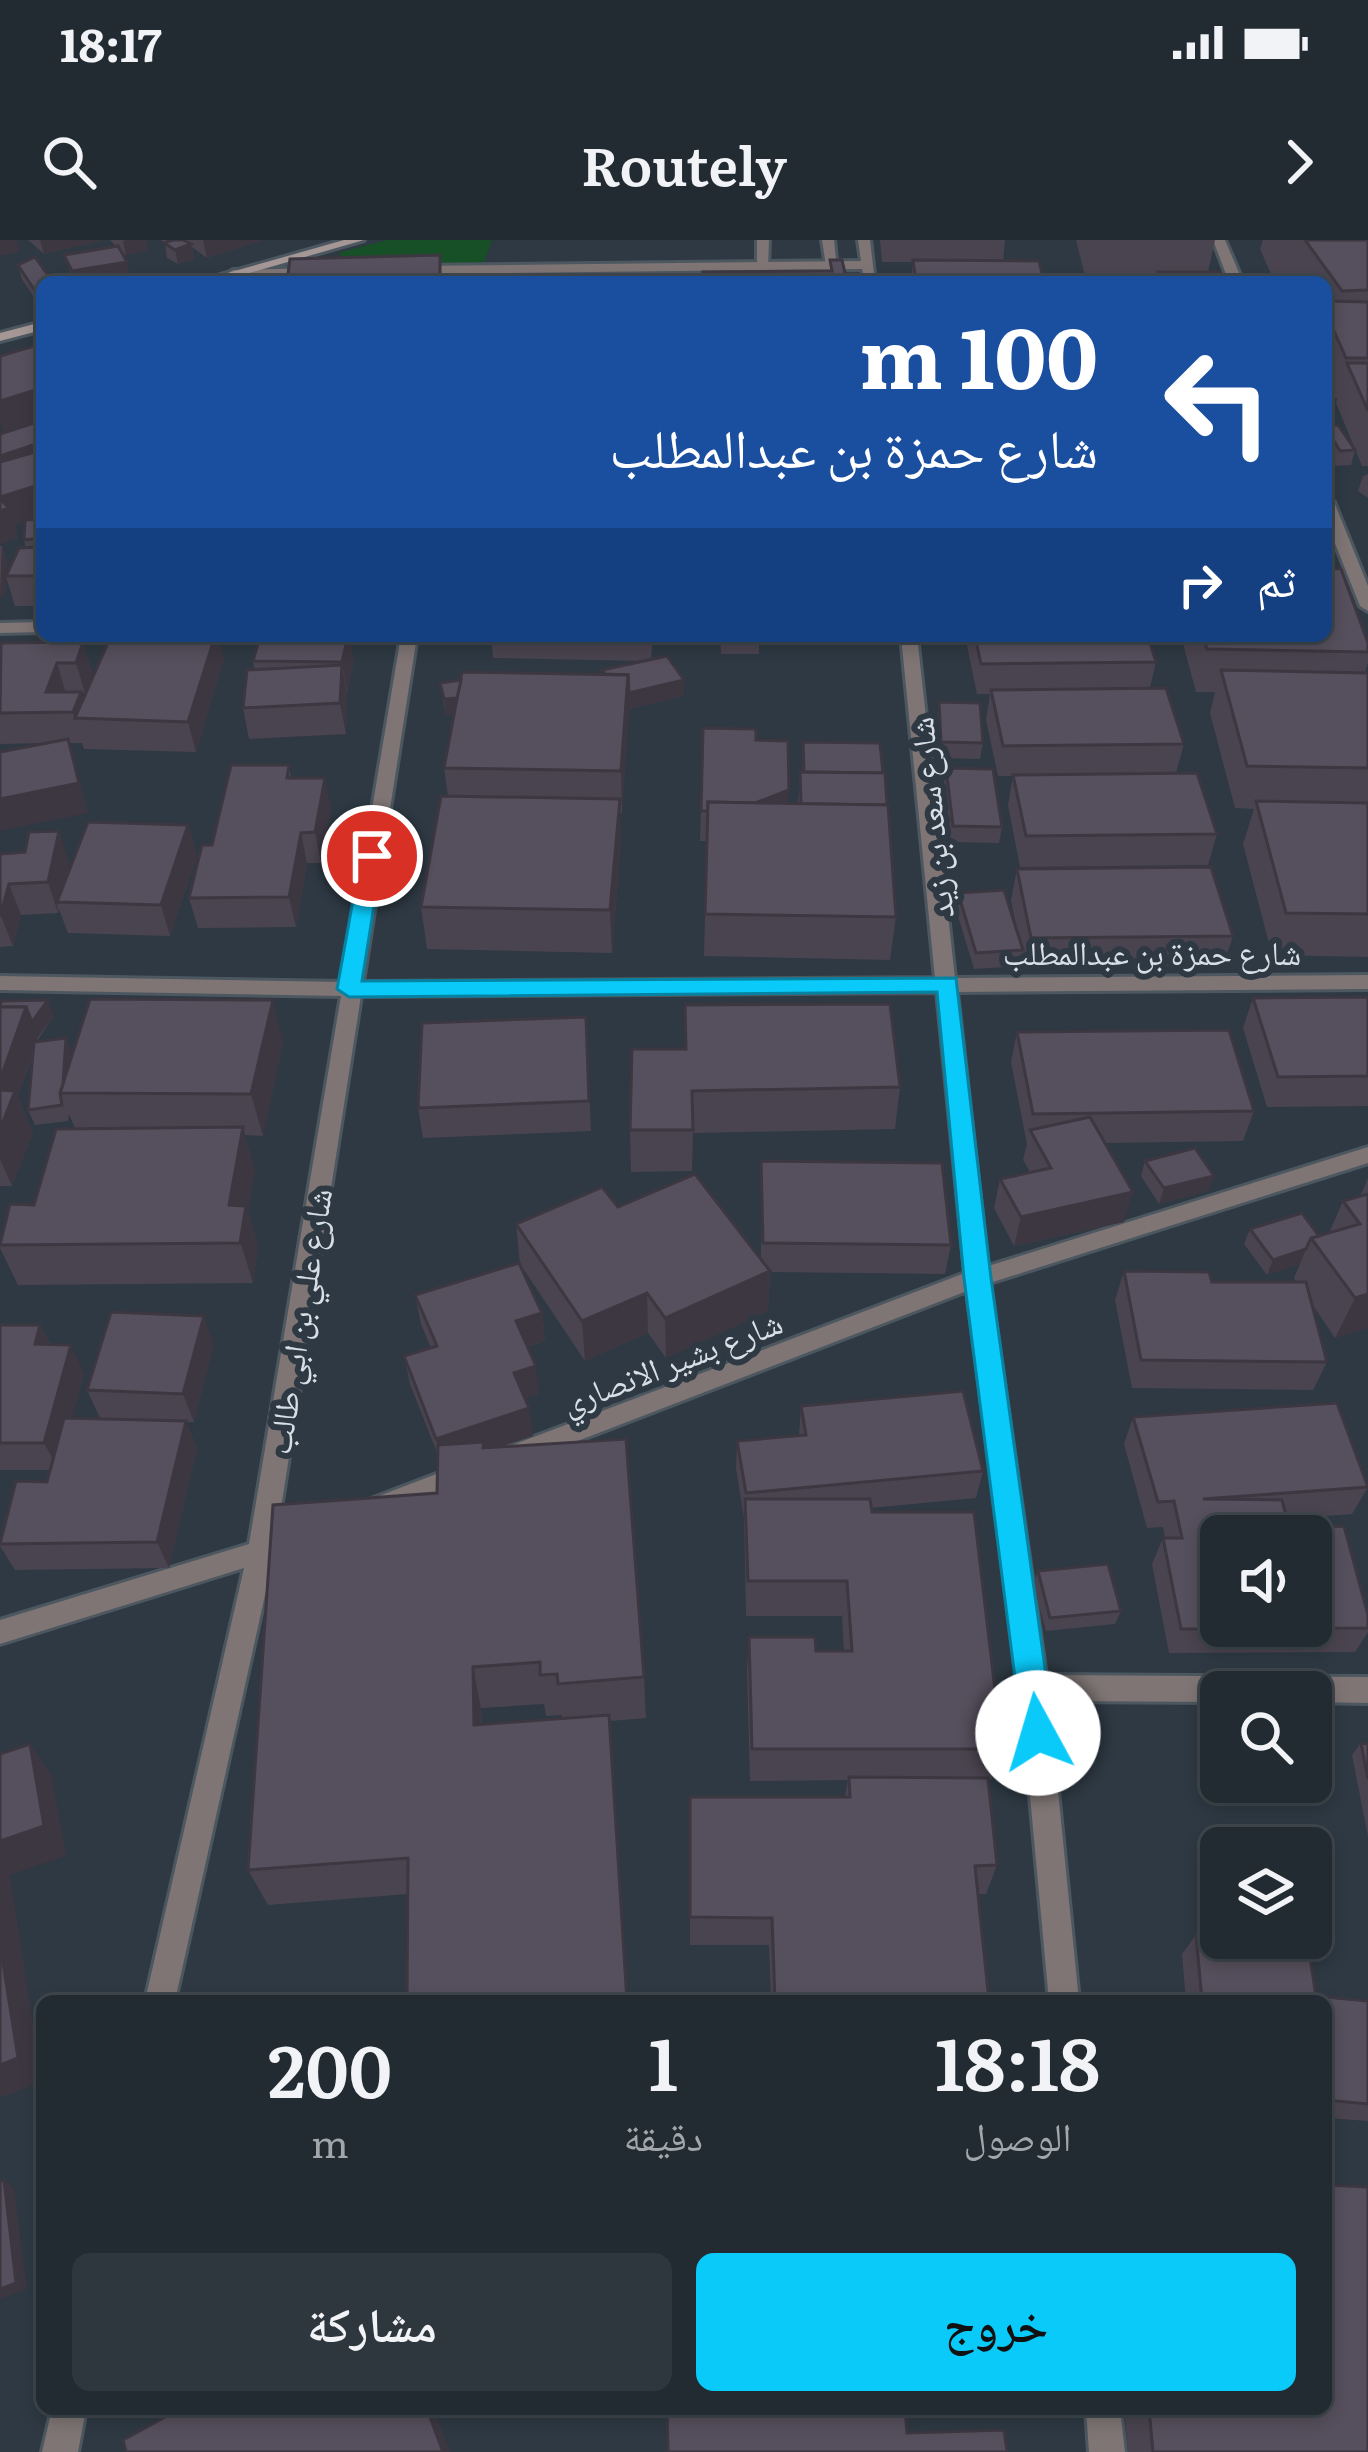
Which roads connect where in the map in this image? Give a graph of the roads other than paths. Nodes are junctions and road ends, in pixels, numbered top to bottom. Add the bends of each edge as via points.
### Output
1 (358, 240) edge
2 (763, 240) edge
3 (829, 240) edge
4 (864, 240) edge
5 (1219, 240) edge
6 (763, 266) junction
7 (832, 266) junction
8 (868, 266) junction
9 (399, 270) edge
10 (328, 272) edge
11 (233, 274) junction
12 (492, 275) edge
13 (226, 276) edge
14 (869, 276) edge
15 (1234, 276) edge
16 (36, 328) edge
17 (0, 337) edge
18 (1332, 517) edge
19 (1368, 606) edge
20 (36, 627) edge
21 (0, 628) edge
22 (409, 642) edge
23 (910, 642) edge
24 (1368, 982) edge
25 (0, 983) edge
26 (948, 984) junction
27 (349, 989) junction
28 (1368, 1155) edge
29 (977, 1278) junction
30 (350, 1518) edge
31 (305, 1535) edge
32 (261, 1552) junction
33 (0, 1632) edge
34 (1034, 1688) junction
35 (1368, 1690) edge
36 (161, 1995) edge
37 (1063, 1995) edge
38 (68, 2415) edge
39 (1104, 2415) edge
40 (60, 2452) edge
41 (1107, 2452) edge

1 - 11 street
2 - 6 street
3 - 7 street
4 - 8 street
5 - 15 street
6 - 7 street
6 - 12 street
7 - 8 street
8 - 14 street
9 - 12 street
10 - 11 street
11 - 13 street
16 - 17 street
18 - 19 street
20 - 21 street
22 - 27 street, شارع علي بن ابي طالب
23 - 26 street, شارع سعد بن زيد
24 - 26 street, شارع حمزة بن عبدالمطلب
25 - 27 street, شارع حمزة بن عبدالمطلب
26 - 27 street, شارع حمزة بن عبدالمطلب
26 - 29 street, شارع سعد بن زيد
27 - 32 street, شارع علي بن ابي طالب
28 - 29 street, شارع بشير الانصاري
29 - 30 street, شارع بشير الانصاري
29 - 34 street, شارع سعد بن زيد
31 - 32 street
32 - 33 street
32 - 36 street, شارع علي بن ابي طالب
34 - 35 street
34 - 37 street, شارع سعد بن زيد
38 - 40 street
39 - 41 street

